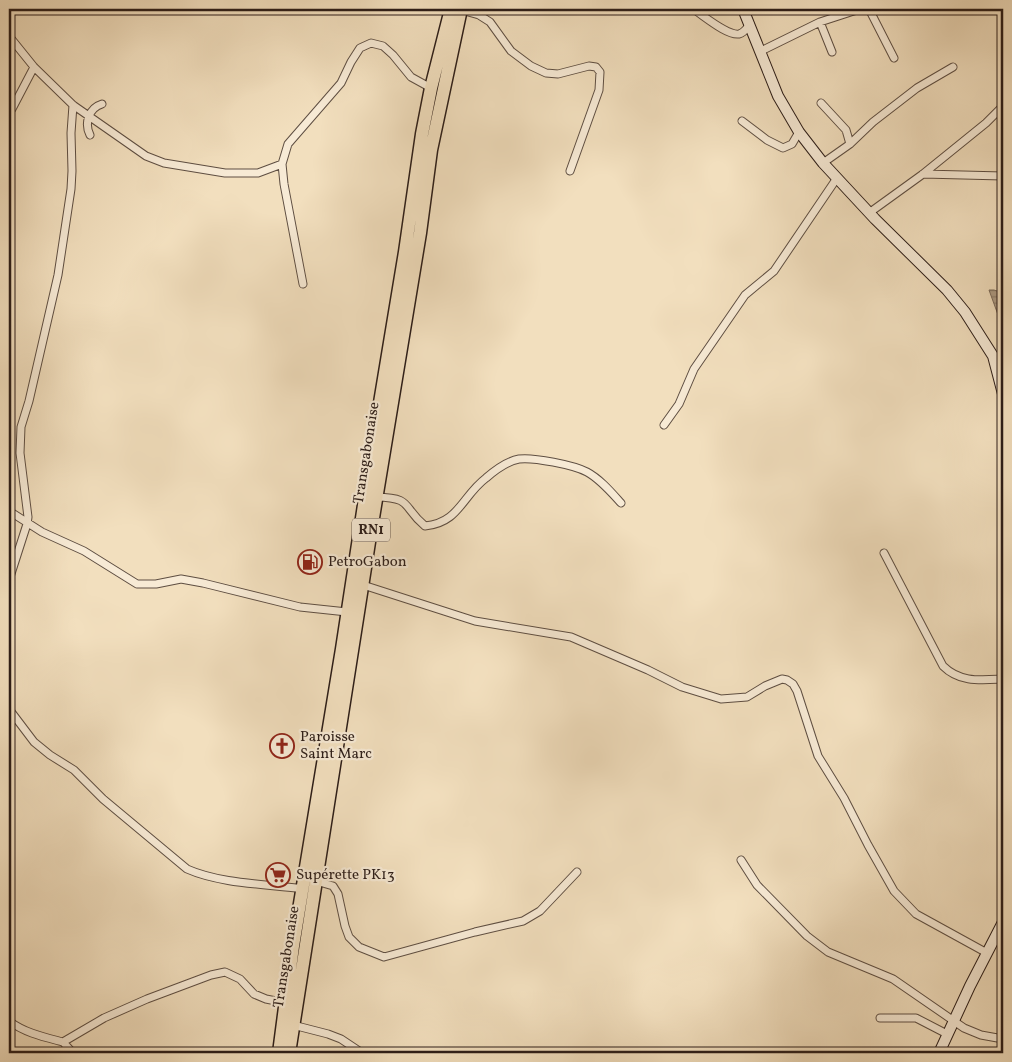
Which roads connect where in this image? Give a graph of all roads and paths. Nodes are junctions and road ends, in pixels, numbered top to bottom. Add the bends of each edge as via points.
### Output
1 (458, 9) edge
2 (693, 9) edge
3 (743, 9) edge
4 (860, 9) edge
5 (869, 9) edge
6 (820, 22) junction
7 (750, 24) junction
8 (9, 36) edge
9 (761, 51) junction
10 (832, 52) dead end
11 (894, 58) dead end
12 (953, 66) dead end
13 (34, 67) junction
14 (431, 88) junction
15 (821, 103) dead end
16 (102, 104) dead end
17 (73, 105) junction
18 (1003, 106) edge
19 (9, 112) edge
20 (89, 116) junction
21 (742, 121) dead end
22 (799, 132) junction
23 (90, 135) dead end
24 (850, 144) junction
25 (282, 164) junction
26 (823, 164) junction
27 (570, 170) dead end
28 (923, 174) junction
29 (1003, 176) edge
30 (837, 178) junction
31 (869, 212) junction
32 (303, 284) dead end
33 (1003, 394) edge
34 (664, 425) dead end
35 (376, 498) junction
36 (621, 503) dead end
37 (9, 511) edge
38 (27, 524) junction
39 (884, 553) dead end
40 (9, 580) edge
41 (363, 585) junction
42 (347, 612) junction
43 (1003, 679) edge
44 (9, 709) edge
45 (741, 860) dead end
46 (577, 872) dead end
47 (316, 881) junction
48 (304, 889) junction
49 (1003, 922) edge
50 (987, 953) junction
51 (286, 1003) junction
52 (880, 1018) dead end
53 (953, 1020) junction
54 (9, 1022) edge
55 (294, 1026) junction
56 (947, 1034) junction
57 (1003, 1039) edge
58 (63, 1042) junction
59 (73, 1053) edge
60 (279, 1053) edge
61 (289, 1053) edge
62 (362, 1053) edge
63 (939, 1053) edge

1 - 14 highway, Transgabonaise / RN1
1 - 27 street via 490,22 511,51 546,73 558,74 589,66 600,72 600,90
1 - 35 highway, Transgabonaise / RN1 via 435,122
2 - 7 street via 737,35
3 - 7 street
4 - 6 street
5 - 11 street
6 - 9 street
6 - 10 street
7 - 9 street
8 - 13 street
9 - 22 street via 778,96
12 - 24 street via 917,88
13 - 17 street
13 - 19 street
14 - 25 street via 411,77 382,46 371,43 360,48 341,83 288,144
14 - 42 highway, Transgabonaise / RN1
15 - 24 street via 846,130
16 - 20 street via 93,108
17 - 20 street
17 - 38 street via 71,189 58,275 21,427 20,453
18 - 28 street
20 - 23 street via 87,127
20 - 25 street via 146,156 164,163 242,174 263,172
21 - 22 street via 783,148 792,144
22 - 26 street
24 - 26 street
25 - 32 street
26 - 30 street
28 - 29 street
28 - 31 street
30 - 31 street
30 - 34 street via 774,271 745,295 694,369 679,404
31 - 33 street via 965,312 993,356
35 - 36 street via 402,500 425,526 437,525 458,510 485,478 518,459 530,459 587,472
35 - 41 highway, Transgabonaise / RN1
37 - 38 street
38 - 40 street
38 - 42 street via 84,551 137,584 181,579 300,607
39 - 43 street via 943,666 964,679
41 - 47 highway, Transgabonaise / RN1
41 - 50 street via 475,621 571,637 682,687 721,698 747,697 778,680 787,680 797,691 818,756 894,891 916,914
42 - 48 highway, Transgabonaise / RN1
44 - 48 street via 34,742 74,770 187,869 198,874
45 - 53 street via 757,885 807,936 828,952 892,979
46 - 47 street via 540,911 523,921 384,957 359,947 349,937 338,894 333,886
47 - 55 highway, Transgabonaise / RN1
48 - 51 highway, Transgabonaise / RN1
49 - 50 street
50 - 53 street
51 - 58 street via 254,994 240,979 225,972 147,999 104,1018
51 - 60 highway, Transgabonaise / RN1
52 - 56 street via 916,1018
53 - 56 street
53 - 57 street via 981,1035
54 - 58 street via 32,1034
55 - 61 highway, Transgabonaise / RN1
55 - 62 street via 328,1034
56 - 63 street
58 - 59 street

